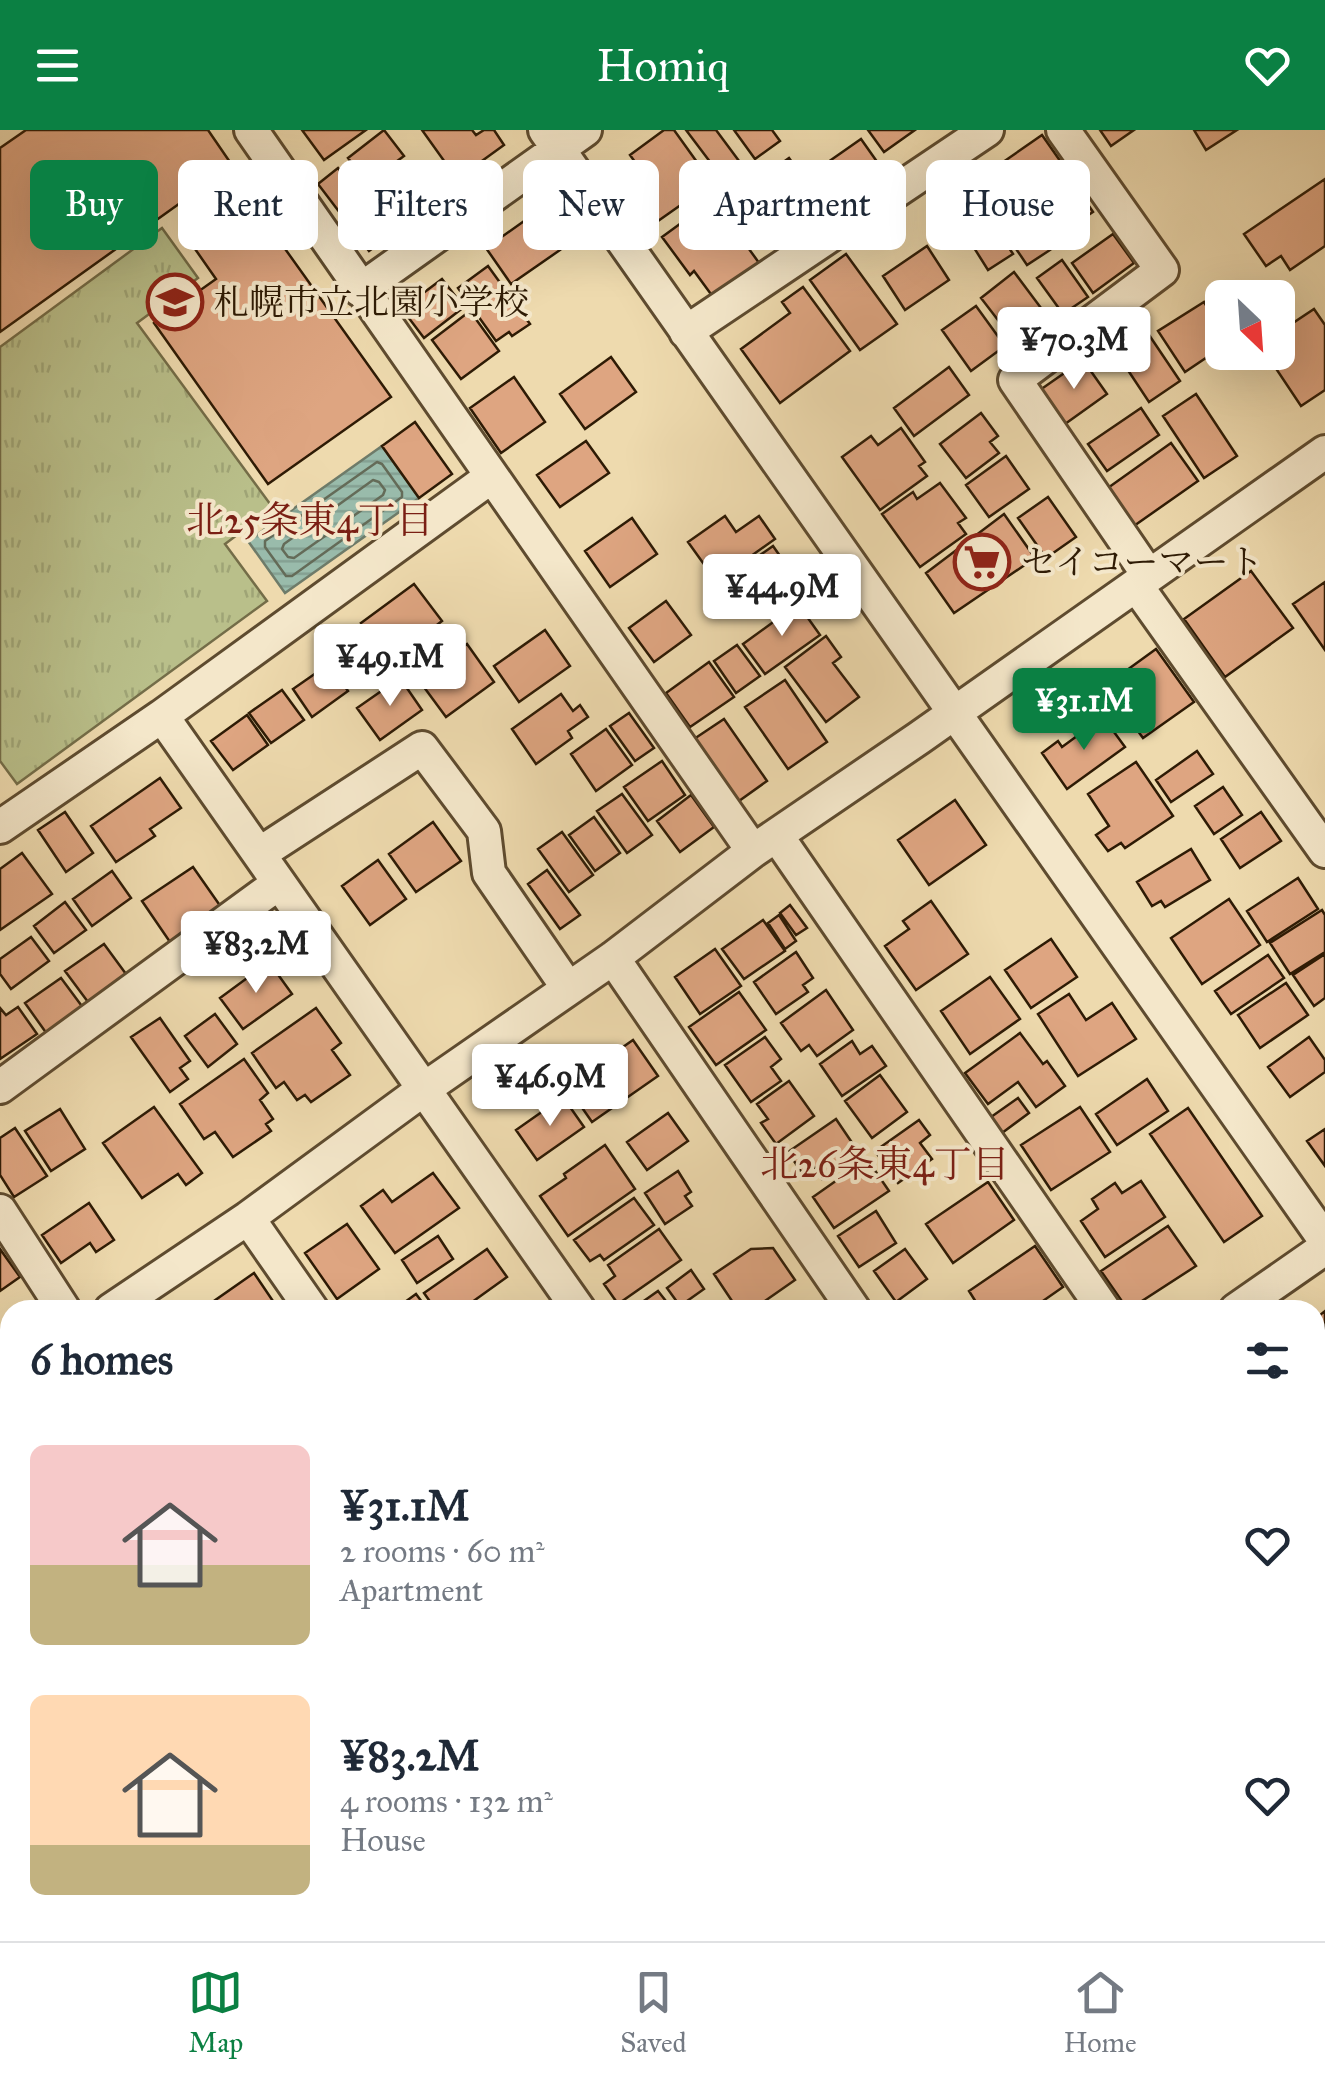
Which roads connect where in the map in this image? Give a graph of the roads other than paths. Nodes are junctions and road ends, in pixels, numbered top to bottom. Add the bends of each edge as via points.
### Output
1 (251, 130) edge
2 (988, 130) edge
3 (1063, 130) edge
4 (563, 136) edge
5 (360, 290) junction
6 (686, 332) junction
7 (1325, 452) edge
8 (491, 478) junction
9 (1143, 580) junction
10 (956, 712) junction
11 (162, 716) junction
12 (1, 824) edge
13 (765, 843) junction
14 (1325, 851) edge
15 (258, 854) junction
16 (280, 884) junction
17 (613, 958) junction
18 (568, 988) junction
19 (0, 1087) edge
20 (424, 1089) junction
21 (0, 1211) edge
22 (248, 1218) junction
23 (1325, 1244) edge
24 (58, 1300) edge
25 (126, 1300) edge
26 (305, 1300) edge
27 (572, 1300) edge
28 (847, 1300) edge
29 (1097, 1300) edge
30 (1249, 1300) edge

1 - 5 street
2 - 6 street
3 - 9 street via 1162,270 1014,380
4 - 5 street
4 - 6 street
5 - 8 street
6 - 10 street
7 - 9 street
8 - 11 street
8 - 13 street
9 - 10 street
9 - 14 street
10 - 13 street
10 - 23 street
11 - 12 street
11 - 15 street
13 - 17 street
13 - 29 street
15 - 16 street
15 - 18 street via 422,748 484,830 489,873
16 - 19 street
16 - 20 street
17 - 18 street
17 - 28 street
18 - 20 street
20 - 22 street
20 - 27 street
21 - 24 street
22 - 25 street
22 - 26 street
23 - 30 street

